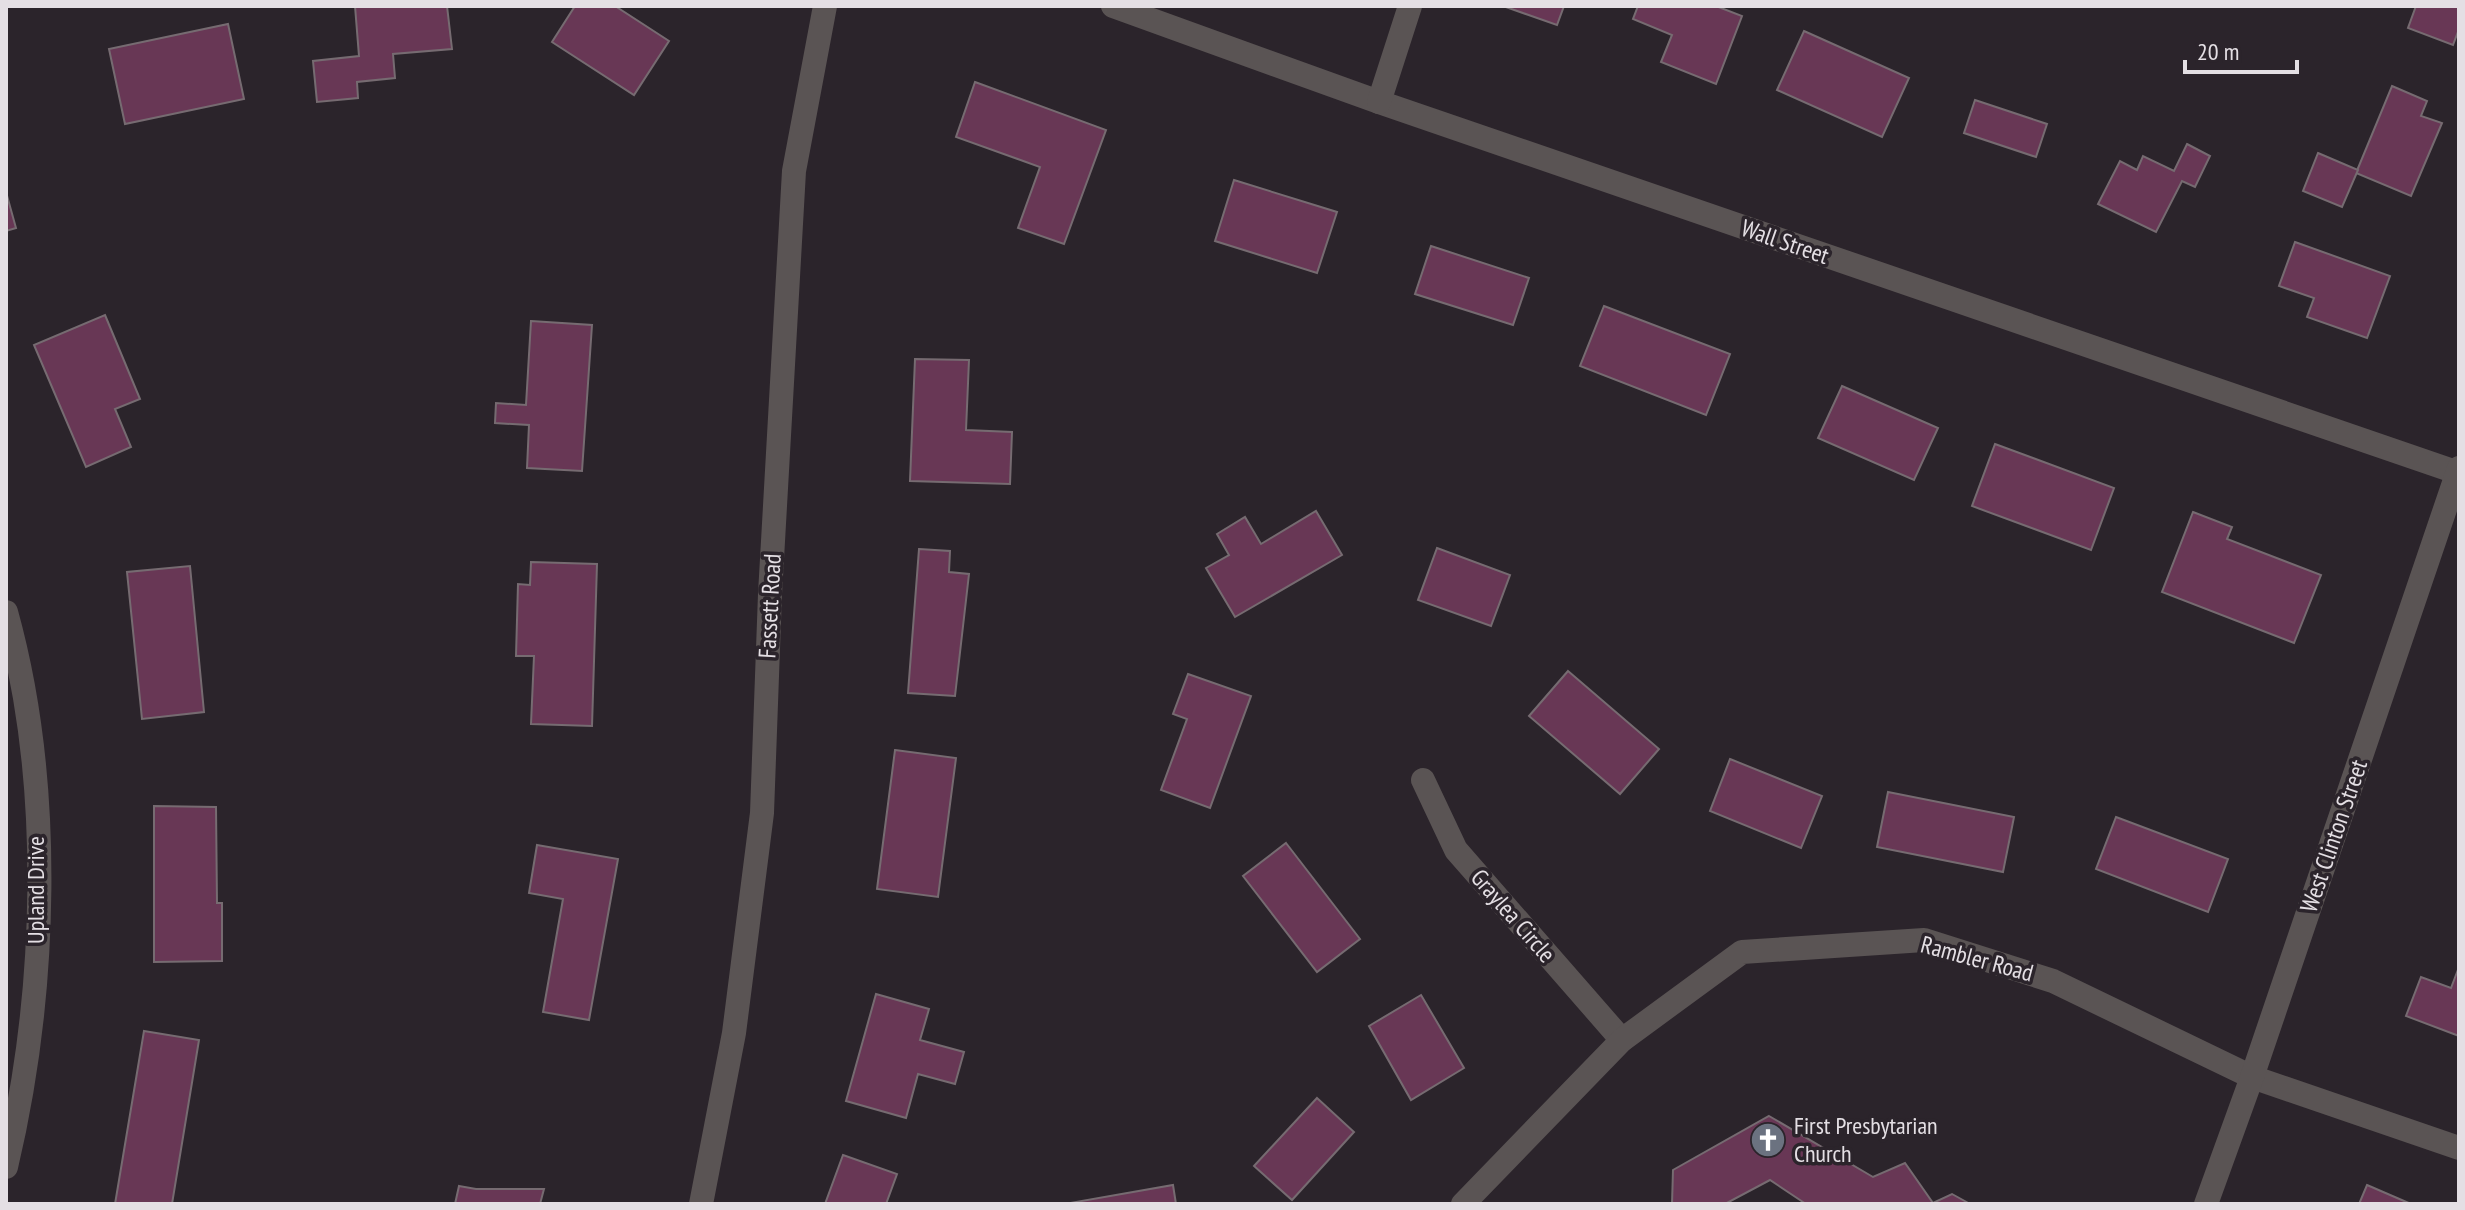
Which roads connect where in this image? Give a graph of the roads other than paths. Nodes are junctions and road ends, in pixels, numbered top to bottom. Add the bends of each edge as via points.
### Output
1 (825, 6) edge
2 (1113, 6) edge
3 (1410, 6) edge
4 (1379, 102) junction
5 (2458, 471) edge
6 (6, 612) edge
7 (1423, 780) dead end
8 (1622, 1040) junction
9 (2252, 1077) junction
10 (2459, 1148) edge
11 (6, 1167) edge
12 (701, 1204) edge
13 (1463, 1204) edge
14 (2206, 1204) edge

1 - 12 street, Fassett Road via 794,171 762,813 734,1033
2 - 4 street, Wall Street
3 - 4 street
4 - 5 street, Wall Street
5 - 9 street, West Clinton Street
6 - 11 street, Upland Drive via 31,745 39,869 34,991 19,1114
7 - 8 street, Graylea Circle via 1456,850
8 - 9 street, Rambler Road via 1742,952 1924,940 2053,981
8 - 13 street, Rambler Road
9 - 10 street, Rambler Road
9 - 14 street, West Clinton Street

